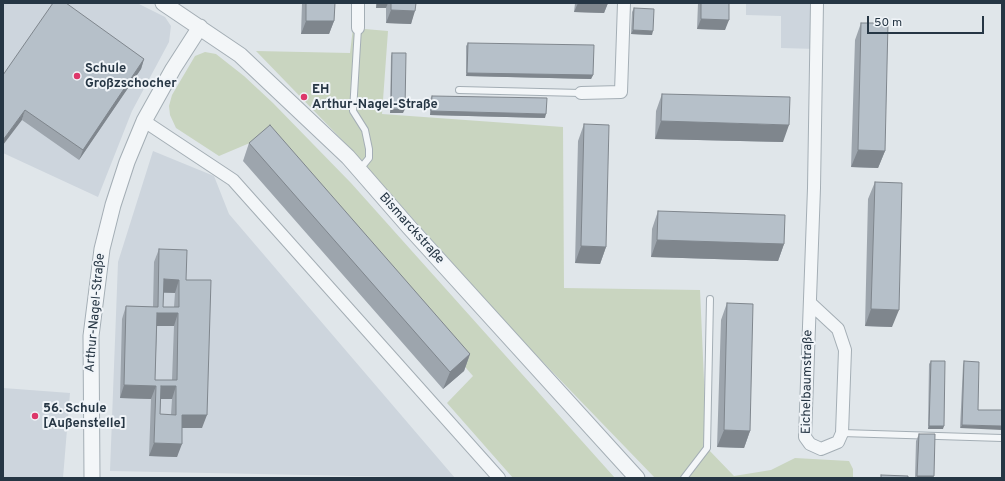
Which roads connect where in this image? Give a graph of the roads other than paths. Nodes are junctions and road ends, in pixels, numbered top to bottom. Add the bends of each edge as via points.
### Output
1 (163, 3) edge
2 (358, 3) edge
3 (624, 3) edge
4 (817, 3) edge
5 (200, 27) junction
6 (358, 28) joint
7 (459, 90) dead end
8 (581, 93) joint
9 (144, 121) junction
10 (359, 170) junction
11 (710, 299) dead end
12 (810, 303) junction
13 (842, 433) junction
14 (1002, 438) edge
15 (92, 478) edge
16 (499, 478) edge
17 (637, 478) edge
18 (684, 478) edge

1 - 5 street, Bismarckstraße
2 - 6 street
3 - 8 street via 621,92
4 - 12 street, Eichelbaumstraße
5 - 9 street, Arthur-Nagel-Straße
5 - 10 street, Bismarckstraße via 240,55
6 - 10 lane via 353,111 365,130 370,149 369,158
7 - 8 lane
9 - 15 street, Arthur-Nagel-Straße via 113,205 96,284 90,381
9 - 16 street via 233,180
10 - 17 street, Bismarckstraße
11 - 18 lane via 707,448
12 - 13 street, Eichelbaumstraße via 838,329 845,350
12 - 13 street, Eichelbaumstraße via 805,437 810,444 821,449 838,442
13 - 14 lane

